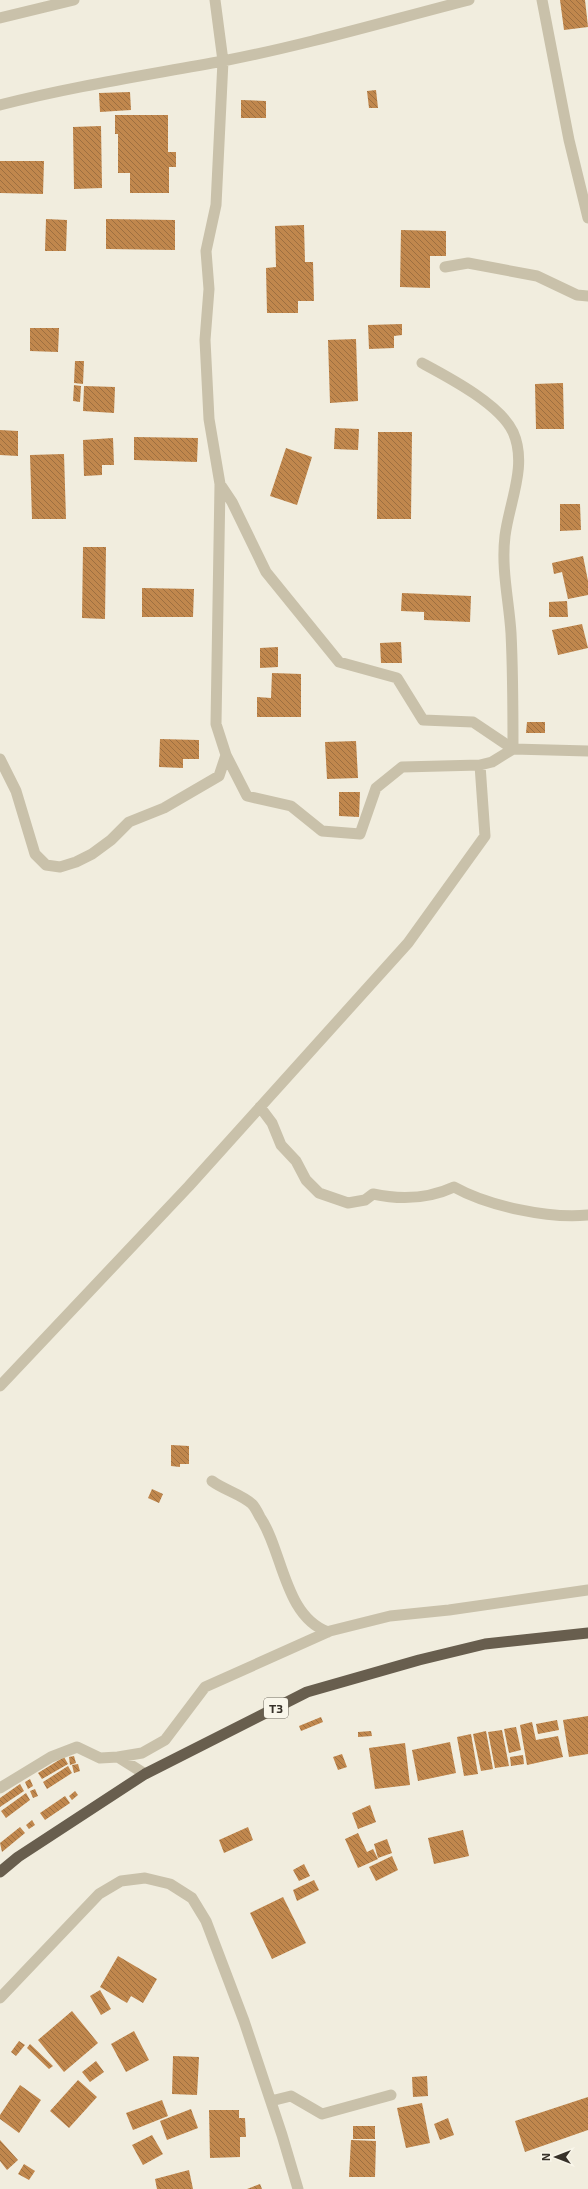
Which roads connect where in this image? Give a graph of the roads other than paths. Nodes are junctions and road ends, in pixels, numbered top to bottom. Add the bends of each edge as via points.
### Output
1 (74, 0) edge
2 (215, 0) edge
3 (470, 0) edge
4 (542, 0) edge
5 (0, 18) edge
6 (223, 61) junction
7 (0, 105) edge
8 (588, 218) edge
9 (445, 267) dead end
10 (588, 296) edge
11 (422, 363) dead end
12 (220, 484) junction
13 (513, 749) junction
14 (588, 751) edge
15 (226, 755) junction
16 (0, 759) edge
17 (480, 765) junction
18 (260, 1107) junction
19 (588, 1215) edge
20 (0, 1386) edge
21 (212, 1481) dead end
22 (588, 1590) edge
23 (328, 1632) junction
24 (588, 1633) edge
25 (118, 1757) junction
26 (145, 1774) junction
27 (0, 1788) edge
28 (0, 1872) edge
29 (0, 1998) edge
30 (391, 2095) dead end
31 (271, 2101) junction
32 (298, 2189) edge

1 - 5 street
2 - 6 street
3 - 6 street via 309,43
4 - 8 street via 569,140
6 - 7 street via 53,91
6 - 12 street via 216,205 206,251 209,289 205,340 209,419
9 - 10 street via 468,263 537,276 577,295
11 - 13 street via 466,386 492,408 512,431 518,447 519,466 505,536 504,555 511,632
12 - 13 street via 232,502 266,572 338,662 397,678 423,720 473,722
12 - 15 street via 216,724
13 - 14 street
13 - 17 street via 492,762
15 - 16 street via 219,776 164,808 128,822 111,840 92,854 60,866 46,865 35,854 16,791
15 - 17 street via 247,796 291,806 322,831 360,834 376,788 402,767
17 - 18 street via 485,836 408,942
18 - 19 street via 272,1123 281,1145 296,1161 306,1180 319,1193 338,1201 348,1203 365,1200 373,1194 406,1198 424,1196 454,1187 505,1207 542,1214
18 - 20 street
21 - 23 street via 252,1504 274,1541 281,1569 297,1604 309,1620
22 - 23 street via 390,1616
23 - 25 street via 205,1687 165,1740 142,1753
24 - 26 highway, T3 via 484,1644 307,1692
25 - 26 street
25 - 27 street via 100,1758 77,1747 51,1757
26 - 28 highway, T3 via 18,1857
29 - 31 street via 99,1894 121,1881 145,1878 170,1884 192,1898 206,1921
30 - 31 street via 322,2114 291,2096
31 - 32 street

